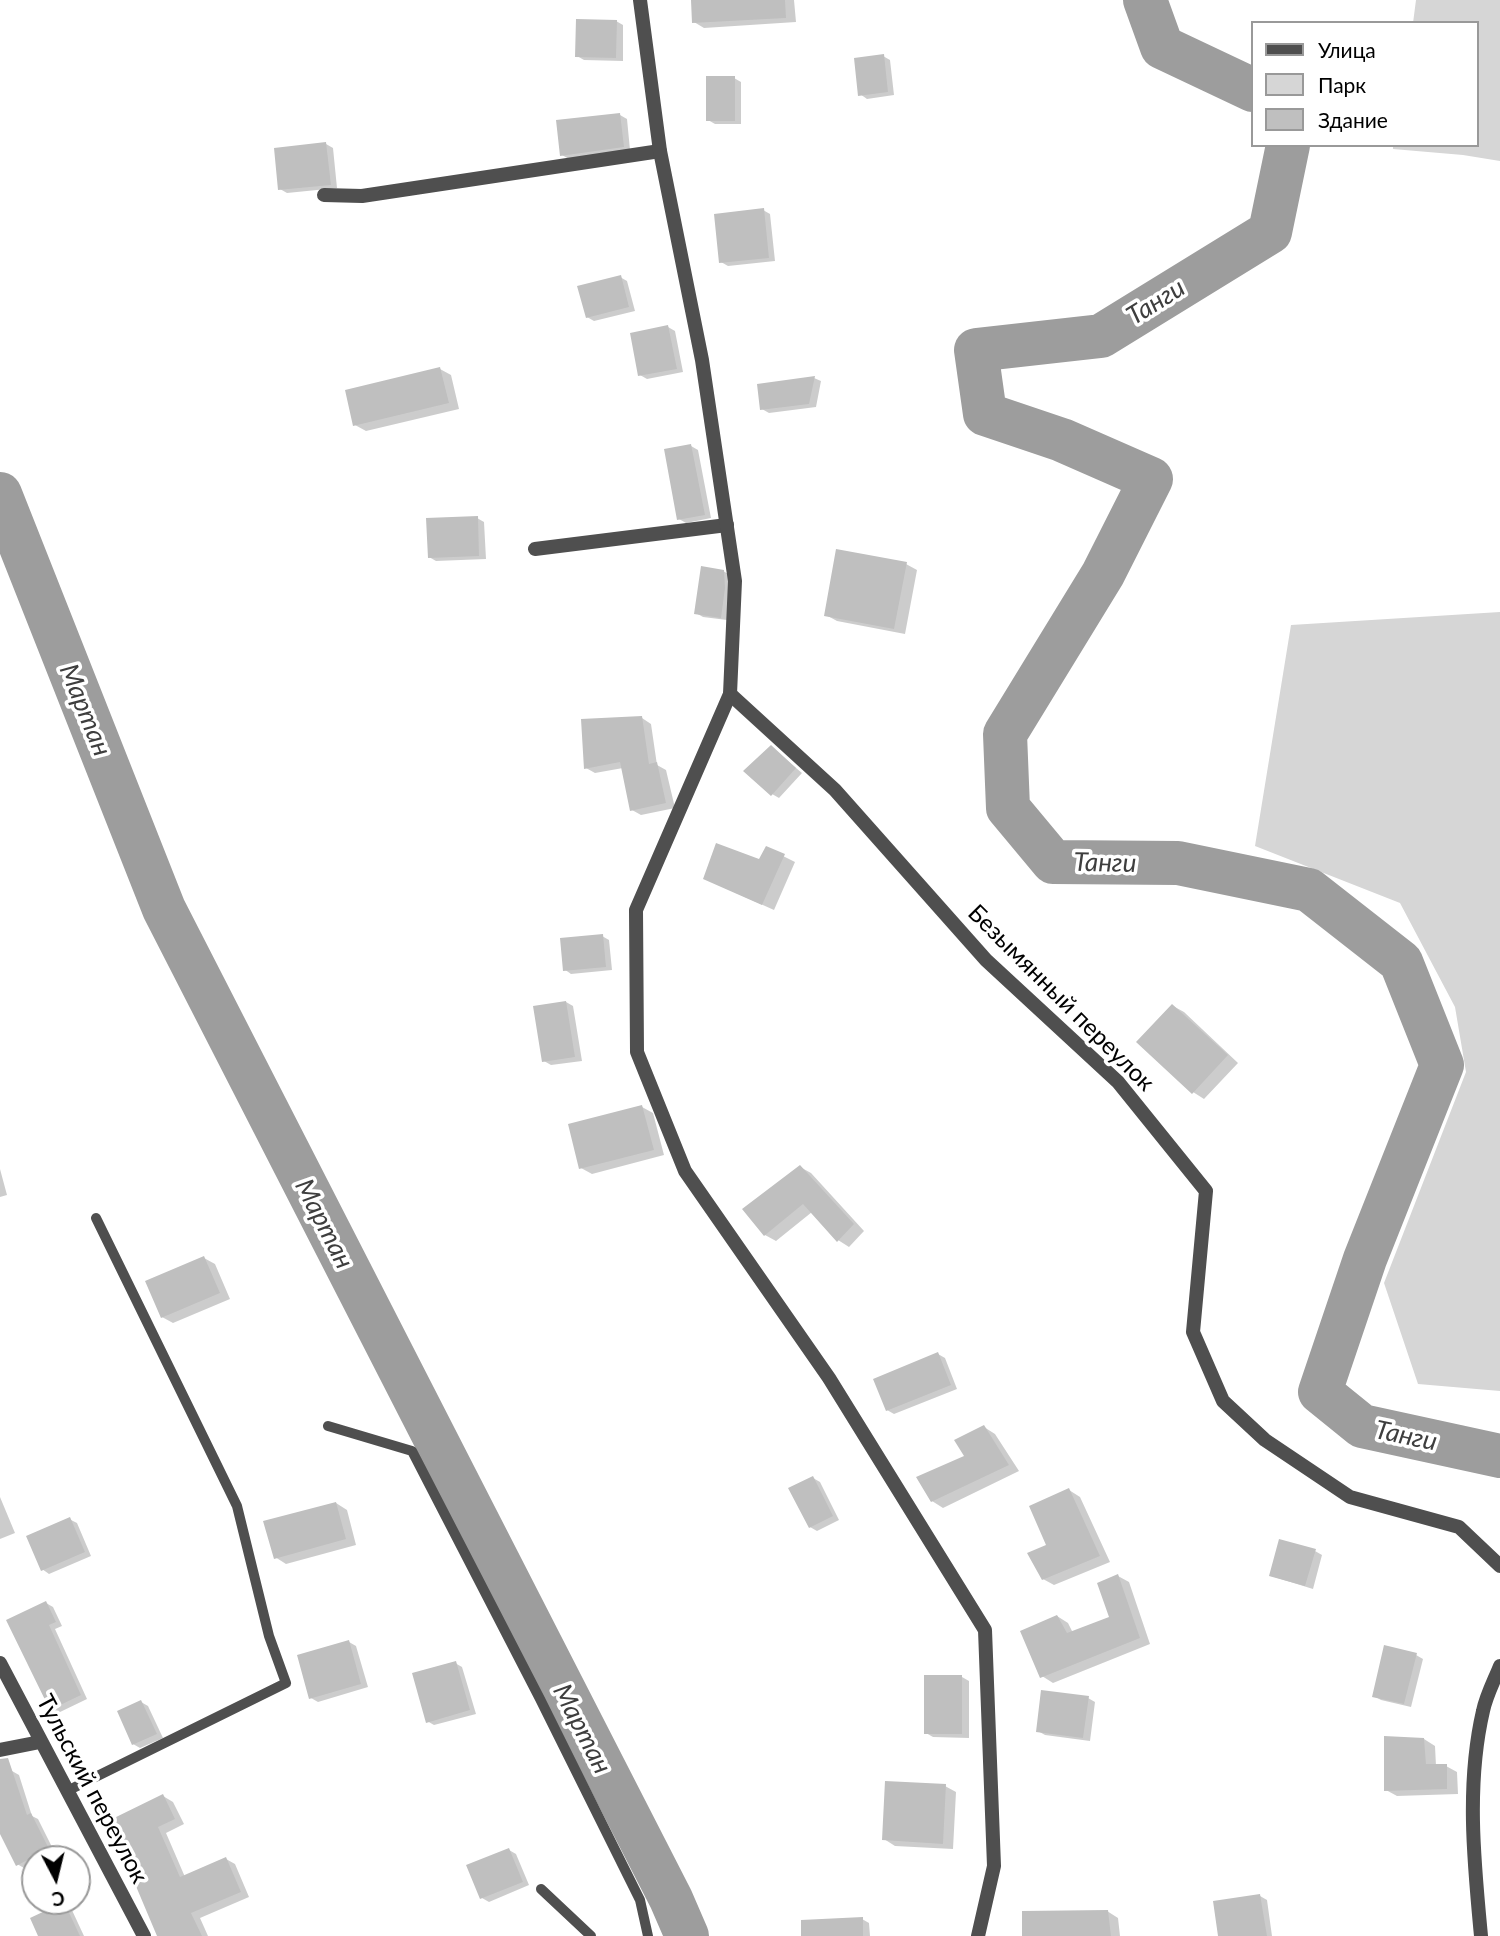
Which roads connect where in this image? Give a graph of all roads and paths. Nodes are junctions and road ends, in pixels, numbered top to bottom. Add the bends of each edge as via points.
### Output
1 (640, 0) edge
2 (660, 151) junction
3 (324, 195) dead end
4 (727, 524) junction
5 (535, 549) dead end
6 (730, 694) junction
7 (96, 1218) dead end
8 (328, 1426) dead end
9 (1500, 1566) edge
10 (0, 1662) edge
11 (1500, 1666) edge
12 (40, 1742) junction
13 (0, 1750) edge
14 (67, 1791) junction
15 (541, 1889) dead end
16 (144, 1936) edge
17 (591, 1936) edge
18 (648, 1936) edge
19 (978, 1936) edge
20 (1481, 1936) edge

1 - 2 street
2 - 3 street via 362,196
2 - 4 street via 702,360
4 - 5 street
4 - 6 street via 736,581
6 - 9 street, Безымянный переулок via 835,790 986,960 1118,1082 1206,1191 1193,1332 1223,1401 1265,1440 1350,1497 1458,1527
6 - 19 street via 636,911 637,1052 685,1171 829,1378 985,1630 994,1866
7 - 14 lane via 237,1507 269,1636 286,1683
8 - 18 lane via 412,1451 640,1900
10 - 12 street, Тульский переулок
11 - 20 street via 1483,1710 1472,1780
12 - 13 street
12 - 14 street, Тульский переулок
14 - 16 street, Тульский переулок
15 - 17 lane

